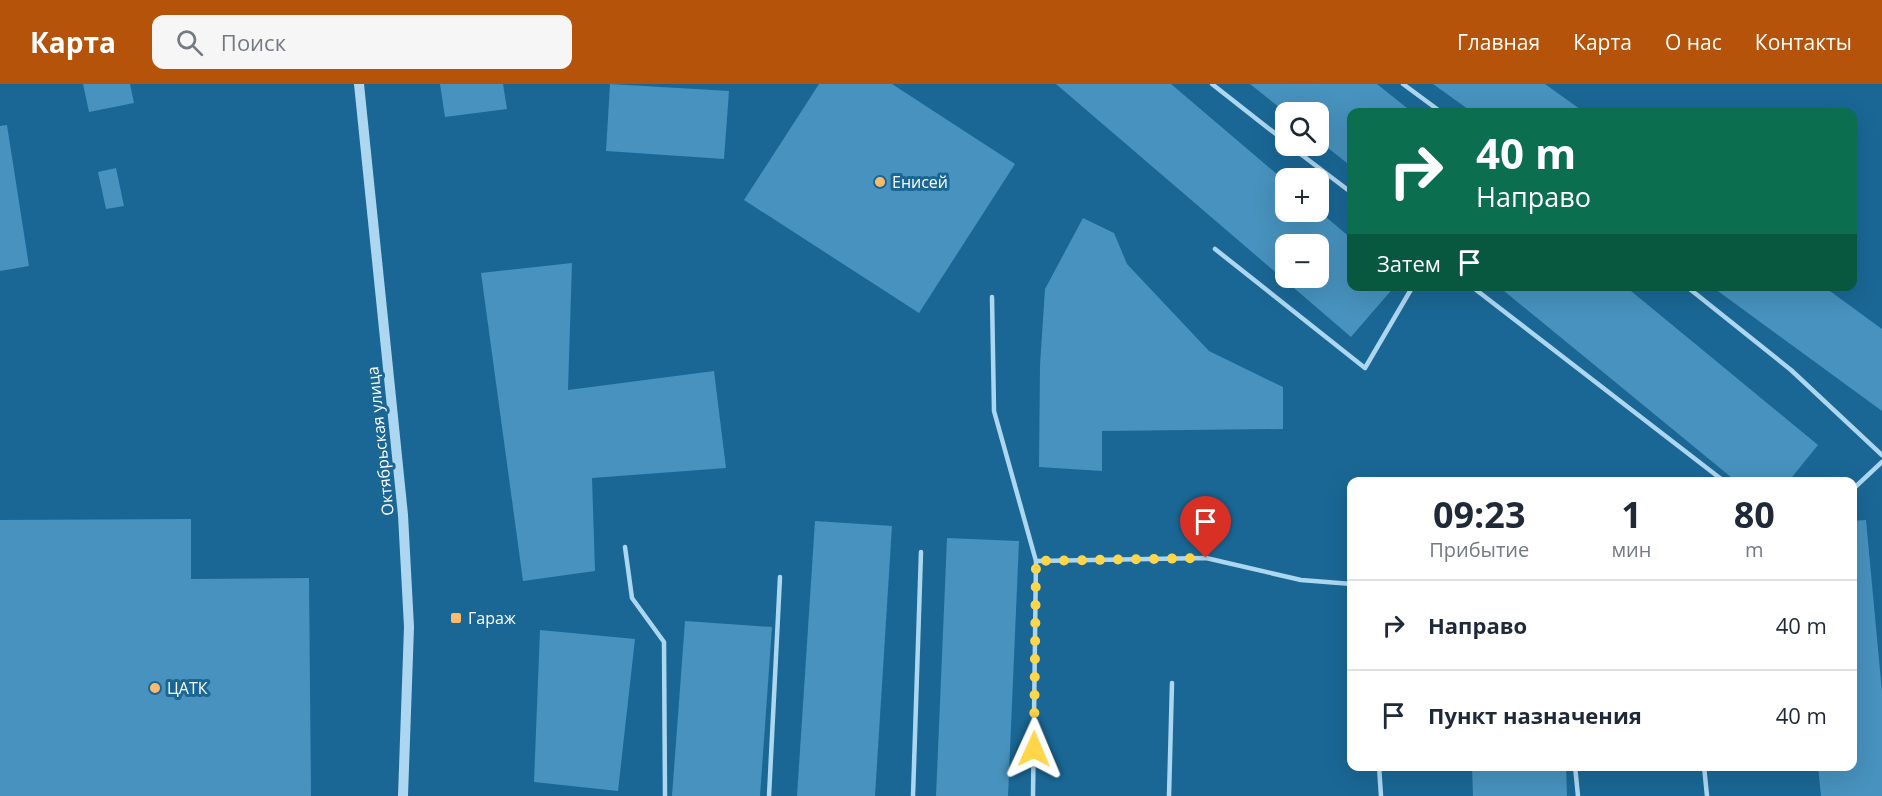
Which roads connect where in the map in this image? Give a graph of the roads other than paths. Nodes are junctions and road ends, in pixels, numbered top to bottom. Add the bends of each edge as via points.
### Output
1 (359, 84) edge
2 (1212, 84) edge
3 (1403, 84) edge
4 (1436, 108) edge
5 (1275, 133) edge
6 (1303, 156) edge
7 (1347, 189) edge
8 (1215, 249) dead end
9 (1410, 291) edge
10 (1477, 291) edge
11 (1692, 291) edge
12 (992, 297) dead end
13 (1882, 455) edge
14 (1882, 462) edge
15 (1719, 477) edge
16 (1857, 485) edge
17 (625, 547) dead end
18 (921, 552) dead end
19 (1036, 561) junction
20 (780, 577) dead end
21 (1347, 584) edge
22 (1172, 683) dead end
23 (1379, 771) edge
24 (1576, 771) edge
25 (1704, 771) edge
26 (403, 796) edge
27 (665, 796) edge
28 (769, 796) edge
29 (913, 796) edge
30 (1033, 796) edge
31 (1169, 796) edge
32 (1381, 796) edge
33 (1578, 796) edge
34 (1707, 796) edge

1 - 26 street, Октябрьская улица via 403,515 409,627
2 - 5 lane
3 - 4 lane
6 - 7 lane
8 - 9 lane via 1365,368
10 - 15 lane
11 - 13 lane via 1791,370
12 - 19 lane via 994,411
14 - 16 lane
17 - 27 lane via 632,598 664,642
18 - 29 lane
19 - 21 lane via 1206,558 1302,580
19 - 30 lane
20 - 28 lane
22 - 31 lane
23 - 32 lane
24 - 33 lane
25 - 34 lane

